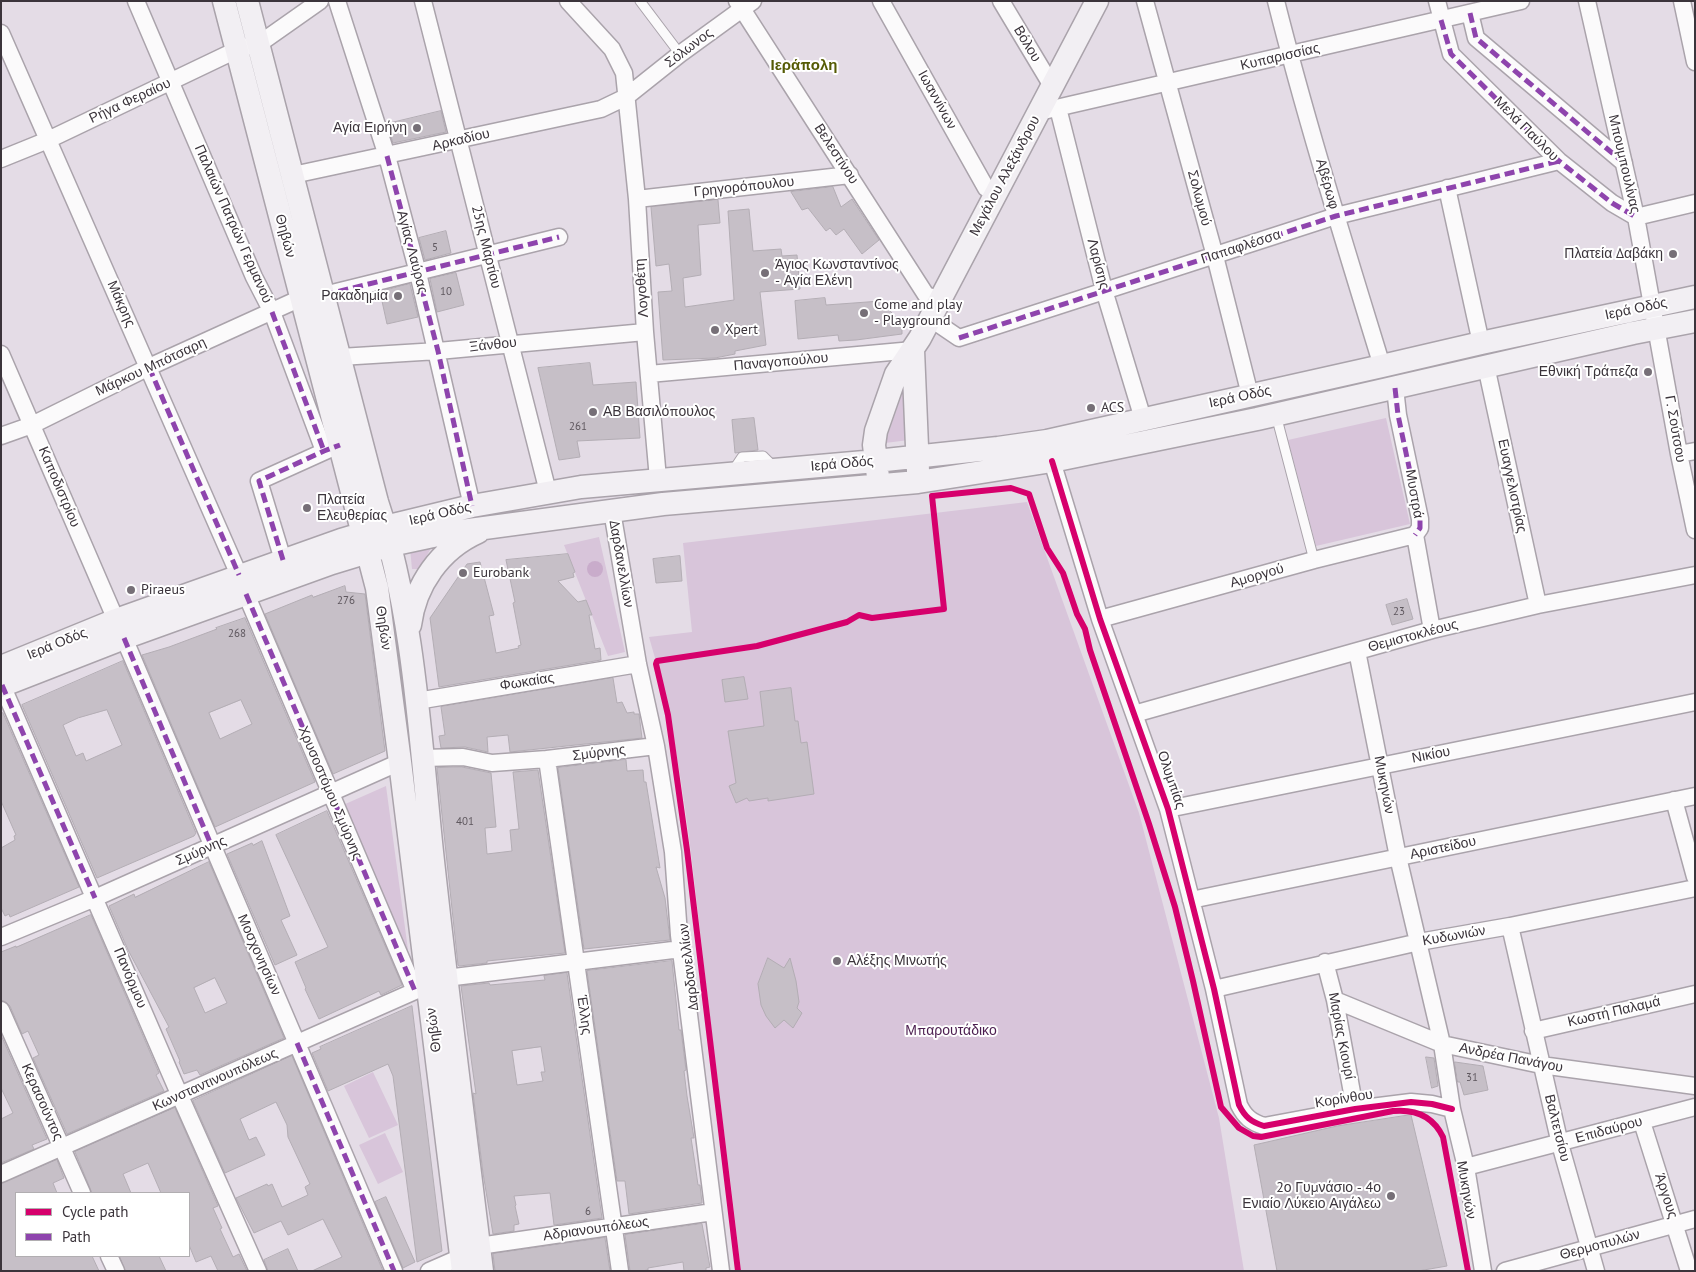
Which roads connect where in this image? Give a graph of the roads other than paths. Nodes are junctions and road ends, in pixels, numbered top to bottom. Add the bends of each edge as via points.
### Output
1 (136, 1) edge
2 (224, 1) edge
3 (248, 1) edge
4 (320, 1) edge
5 (337, 1) edge
6 (424, 1) edge
7 (568, 1) edge
8 (640, 1) edge
9 (881, 1) edge
10 (1001, 1) edge
11 (1145, 1) edge
12 (1276, 1) edge
13 (1437, 1) edge
14 (1521, 1) edge
15 (1587, 1) edge
16 (1682, 1) edge
17 (1095, 2) edge
18 (744, 4) edge
19 (1470, 13) junction
20 (1441, 20) junction
21 (1, 33) edge
22 (258, 43) junction
23 (237, 51) junction
24 (680, 54) junction
25 (1290, 54) junction
26 (1695, 62) edge
27 (171, 82) junction
28 (1168, 82) junction
29 (1052, 86) junction
30 (626, 97) junction
31 (1048, 110) junction
32 (48, 140) junction
33 (458, 140) junction
34 (387, 156) junction
35 (1, 159) edge
36 (1559, 161) junction
37 (1624, 163) junction
38 (293, 175) junction
39 (850, 176) junction
40 (1447, 188) junction
41 (996, 195) junction
42 (637, 199) junction
43 (1695, 203) edge
44 (1336, 216) junction
45 (1636, 217) junction
46 (560, 238) dead end
47 (488, 256) junction
48 (1215, 256) junction
49 (418, 272) junction
50 (1104, 290) junction
51 (324, 294) junction
52 (1695, 296) edge
53 (302, 298) junction
54 (1653, 305) junction
55 (936, 310) junction
56 (272, 312) junction
57 (1695, 321) edge
58 (1657, 328) junction
59 (645, 332) junction
60 (510, 343) junction
61 (1481, 343) junction
62 (913, 350) junction
63 (438, 351) junction
64 (1, 354) edge
65 (340, 357) junction
66 (1382, 366) junction
67 (1486, 366) junction
68 (149, 367) junction
69 (649, 374) junction
70 (1395, 388) junction
71 (1250, 395) junction
72 (1276, 415) junction
73 (1143, 419) junction
74 (32, 425) junction
75 (1, 436) edge
76 (332, 448) junction
77 (1687, 452) edge
78 (917, 457) junction
79 (876, 461) junction
80 (1052, 462) junction
81 (658, 479) junction
82 (918, 482) junction
83 (878, 485) junction
84 (548, 492) junction
85 (472, 506) junction
86 (612, 511) junction
87 (484, 529) junction
88 (1695, 530) edge
89 (388, 536) junction
90 (1415, 536) junction
91 (366, 542) junction
92 (283, 560) junction
93 (1314, 560) junction
94 (1695, 575) edge
95 (243, 585) junction
96 (1538, 605) junction
97 (1100, 619) junction
98 (120, 629) junction
99 (1432, 630) junction
100 (1357, 651) junction
101 (410, 658) junction
102 (638, 664) junction
103 (2, 679) edge
104 (417, 701) junction
105 (1695, 702) edge
106 (1134, 714) junction
107 (656, 746) junction
108 (422, 758) junction
109 (548, 759) junction
110 (400, 762) junction
111 (1380, 766) junction
112 (330, 792) junction
113 (1695, 796) edge
114 (1674, 800) junction
115 (1168, 809) junction
116 (212, 847) junction
117 (1398, 857) junction
118 (1695, 877) edge
119 (1695, 888) edge
120 (95, 898) junction
121 (1191, 900) junction
122 (1510, 926) junction
123 (1, 938) edge
124 (1419, 942) junction
125 (680, 949) junction
126 (576, 962) junction
127 (1325, 962) junction
128 (430, 985) junction
129 (1214, 988) junction
130 (1695, 994) edge
131 (1334, 1000) junction
132 (1, 1010) edge
133 (1533, 1031) junction
134 (297, 1043) junction
135 (1442, 1044) junction
136 (1541, 1065) junction
137 (1695, 1086) edge
138 (180, 1096) junction
139 (1695, 1107) edge
140 (1355, 1109) junction
141 (1452, 1109) junction
142 (1243, 1114) joint
143 (1642, 1122) junction
144 (1560, 1144) junction
145 (63, 1148) junction
146 (1466, 1167) junction
147 (1, 1174) edge
148 (82, 1192) edge
149 (713, 1212) junction
150 (1695, 1220) edge
151 (1675, 1225) junction
152 (614, 1226) junction
153 (1588, 1248) junction
154 (110, 1257) edge
155 (468, 1258) edge
156 (116, 1271) edge
157 (258, 1271) edge
158 (394, 1271) edge
159 (429, 1271) edge
160 (482, 1271) edge
161 (620, 1271) edge
162 (721, 1271) edge
163 (1483, 1271) edge
164 (1505, 1271) edge
165 (1596, 1271) edge
166 (1689, 1271) edge

1 - 27 street, Παλαιών Πατρών Γερμανού
2 - 23 main road, Θηβών
3 - 22 main road, Θηβών
4 - 22 street, Ρήγα Φεραίου
5 - 34 street, Αγίας Λαύρας
6 - 33 street, 25ης Μαρτίου
7 - 30 street, Λογοθέτη via 612,49 624,73
8 - 24 lane
9 - 41 street, Ιωαννίνων via 986,188
10 - 29 street, Βόλου
11 - 28 street, Σολωμού
12 - 25 street, Αβέρωφ
13 - 20 street, Μελά Παύλου
14 - 19 street, Κυπαρισσίας
15 - 37 street, Μπουμπουλίνας
16 - 26 street
17 - 29 main road, Μεγάλου Αλεξάνδρου
18 - 24 street, Σόλωνος
18 - 39 street, Βελεστίνου
19 - 20 street, Κυπαρισσίας
19 - 37 street via 1476,38
20 - 25 street, Κυπαρισσίας
20 - 36 street, Μελά Παύλου via 1451,54
21 - 32 street, Μάκρης
22 - 23 street, Ρήγα Φεραίου
22 - 38 main road, Θηβών
23 - 27 street, Ρήγα Φεραίου
23 - 53 main road, Θηβών
24 - 30 street, Σόλωνος
25 - 28 street, Κυπαρισσίας
25 - 44 street, Αβέρωφ
27 - 32 street, Ρήγα Φεραίου
27 - 56 street, Παλαιών Πατρών Γερμανού
28 - 31 street, Κυπαρισσίας
28 - 48 street, Σολωμού
29 - 31 main road, Μεγάλου Αλεξάνδρου
30 - 33 street, Αρκαδίου via 601,109
30 - 42 street, Λογοθέτη
31 - 41 main road, Μεγάλου Αλεξάνδρου
31 - 50 street, Λαρίσης
32 - 35 street, Ρήγα Φεραίου
32 - 68 street, Μάκρης
33 - 34 street, Αρκαδίου
33 - 47 street, 25ης Μαρτίου
34 - 38 street, Αρκαδίου
34 - 49 street, Αγίας Λαύρας
36 - 40 street, Παπαφλέσσα
36 - 45 street, Μελά Παύλου via 1612,203
37 - 45 street, Μπουμπουλίνας
38 - 51 main road, Θηβών
39 - 42 street, Γρηγορόπουλου
39 - 55 street, Βελεστίνου
40 - 44 street, Παπαφλέσσα
40 - 61 street
41 - 55 main road, Μεγάλου Αλεξάνδρου
42 - 59 street, Λογοθέτη
43 - 45 street
44 - 48 street, Παπαφλέσσα
44 - 66 street, Αβέρωφ
45 - 54 street, Μπουμπουλίνας
46 - 47 street
47 - 49 street
47 - 60 street, 25ης Μαρτίου
48 - 50 street, Παπαφλέσσα
48 - 71 street, Σολωμού
49 - 51 street
49 - 63 street, Αγίας Λαύρας
50 - 55 street, Παπαφλέσσα via 960,338
50 - 73 street, Λαρίσης
51 - 65 main road, Θηβών
52 - 54 main road, Ιερά Οδός
53 - 56 street, Μάρκου Μπότσαρη
53 - 76 main road, Θηβών
54 - 58 street, Μπουμπουλίνας
54 - 61 main road, Ιερά Οδός
55 - 62 main road, Μεγάλου Αλεξάνδρου
56 - 68 street, Μάρκου Μπότσαρη
56 - 76 street, Παλαιών Πατρών Γερμανού
57 - 58 main road, Ιερά Οδός
58 - 67 main road, Ιερά Οδός
58 - 77 street, Γ. Σούτσου
59 - 60 street, Ξάνθου
59 - 69 street, Λογοθέτη
60 - 63 street, Ξάνθου
60 - 84 street, 25ης Μαρτίου
61 - 66 main road, Ιερά Οδός
62 - 69 street, Παναγοπούλου
62 - 78 main road
62 - 79 main road, Μεγάλου Αλεξάνδρου via 896,374 876,431
63 - 65 street, Ξάνθου
63 - 85 street, Αγίας Λαύρας
64 - 74 street, Καποδιστρίου
65 - 89 main road, Θηβών
66 - 71 main road, Ιερά Οδός
67 - 70 main road, Ιερά Οδός
67 - 96 street, Ευαγγελιστρίας
68 - 74 street, Μάρκου Μπότσαρη
68 - 95 street, Μάκρης
69 - 81 street, Λογοθέτη
70 - 72 main road, Ιερά Οδός
70 - 90 street, Μυστρά via 1420,519 1420,528
71 - 73 main road, Ιερά Οδός
72 - 80 main road, Ιερά Οδός
72 - 93 lane
73 - 78 main road, Ιερά Οδός via 1047,440
74 - 75 street, Μάρκου Μπότσαρη
74 - 98 street, Καποδιστρίου
76 - 91 main road, Θηβών
76 - 92 street via 259,481
77 - 88 street, Γ. Σούτσου
78 - 79 main road, Ιερά Οδός
78 - 82 main road
79 - 81 main road, Ιερά Οδός
79 - 83 main road, Μεγάλου Αλεξάνδρου
80 - 82 main road, Ιερά Οδός
80 - 97 street, Ολυμπίας
81 - 84 main road, Ιερά Οδός
82 - 83 main road, Ιερά Οδός
83 - 86 main road, Ιερά Οδός
84 - 85 main road, Ιερά Οδός
85 - 89 main road, Ιερά Οδός
86 - 87 main road, Ιερά Οδός
86 - 102 street, Δαρδανελλίων
87 - 89 main road, Ιερά Οδός
87 - 101 main road via 451,549 426,576 412,611
89 - 91 main road, Ιερά Οδός
89 - 101 main road, Θηβών
90 - 93 street, Αμοργού
90 - 99 street, Μυστρά
91 - 92 main road, Ιερά Οδός
91 - 95 main road, Ιερά Οδός via 332,563
91 - 110 main road, Θηβών via 376,588
92 - 95 main road, Ιερά Οδός
93 - 97 street, Αμοργού
94 - 96 street, Θεμιστοκλέους
95 - 98 main road, Ιερά Οδός
95 - 112 street, Χρυσοστόμου Σμύρνης
96 - 99 street, Θεμιστοκλέους
97 - 106 street, Ολυμπίας
98 - 103 main road, Ιερά Οδός
98 - 116 street, Μοσχονησίων
99 - 100 street, Θεμιστοκλέους
100 - 106 street, Θεμιστοκλέους
100 - 111 street, Μυκηνών
101 - 104 main road, Θηβών
102 - 104 street, Φωκαίας
102 - 107 street, Δαρδανελλίων
103 - 120 street, Πανόρμου
104 - 108 main road, Θηβών
105 - 111 street, Νικίου
106 - 115 street, Ολυμπίας
107 - 109 street, Σμύρνης
107 - 125 street, Δαρδανελλίων via 672,852
108 - 109 street, Σμύρνης via 463,757 492,763
108 - 128 main road, Θηβών
109 - 126 street, Έλλης
110 - 112 street, Σμύρνης
110 - 128 main road, Θηβών
111 - 115 street, Νικίου
111 - 117 street, Μυκηνών
112 - 116 street, Σμύρνης
112 - 128 street, Χρυσοστόμου Σμύρνης
113 - 114 street, Αριστείδου
114 - 117 street, Αριστείδου
114 - 118 street
115 - 121 street, Ολυμπίας
116 - 120 street, Σμύρνης
116 - 134 street, Μοσχονησίων
117 - 121 street, Αριστείδου
117 - 124 street, Μυκηνών
119 - 122 street, Κυδωνιών
120 - 123 street, Σμύρνης
120 - 138 street, Πανόρμου
121 - 129 street, Ολυμπίας
122 - 124 street, Κυδωνιών
122 - 133 street, Βαλτετσίου
124 - 127 street, Κυδωνιών
124 - 135 street, Μυκηνών
125 - 126 street, Κωνσταντινουπόλεως
125 - 149 street, Δαρδανελλίων
126 - 128 street, Κωνσταντινουπόλεως
126 - 152 street, Έλλης
127 - 129 street, Κυδωνιών
127 - 131 street, Μαρίας Κιουρί
128 - 134 street, Κωνσταντινουπόλεως
128 - 155 main road, Θηβών
129 - 142 street, Ολυμπίας via 1238,1105
130 - 133 street, Κωστή Παλαμά
131 - 135 street, Ανδρέα Πανάγου
131 - 140 street, Μαρίας Κιουρί
132 - 145 street, Κερασούντος
133 - 136 street, Βαλτετσίου
134 - 138 street, Κωνσταντινουπόλεως
134 - 158 street, Μοσχονησίων
135 - 136 street, Ανδρέα Πανάγου
135 - 141 street, Μυκηνών
136 - 137 street, Ανδρέα Πανάγου
136 - 144 street, Βαλτετσίου
138 - 145 street, Κωνσταντινουπόλεως
138 - 157 street, Πανόρμου
139 - 143 street, Επιδαύρου
140 - 141 street, Κορίνθου via 1421,1102
140 - 142 street, Κορίνθου via 1264,1126 1255,1124
141 - 146 street, Μυκηνών
143 - 144 street, Επιδαύρου
143 - 151 street, Άργους
144 - 146 street, Επιδαύρου
144 - 153 street, Βαλτετσίου
145 - 147 street, Κωνσταντινουπόλεως
145 - 148 street, Κερασούντος
146 - 163 street, Μυκηνών
149 - 152 street, Αδριανουπόλεως
149 - 162 street, Δαρδανελλίων
150 - 151 street, Θερμοπυλών
151 - 153 street, Θερμοπυλών
151 - 166 street, Άργους
152 - 155 street, Αδριανουπόλεως
152 - 161 street, Έλλης
153 - 164 street, Θερμοπυλών
153 - 165 street, Βαλτετσίου
154 - 156 street
155 - 159 street, Αδριανουπόλεως
155 - 160 main road, Θηβών

